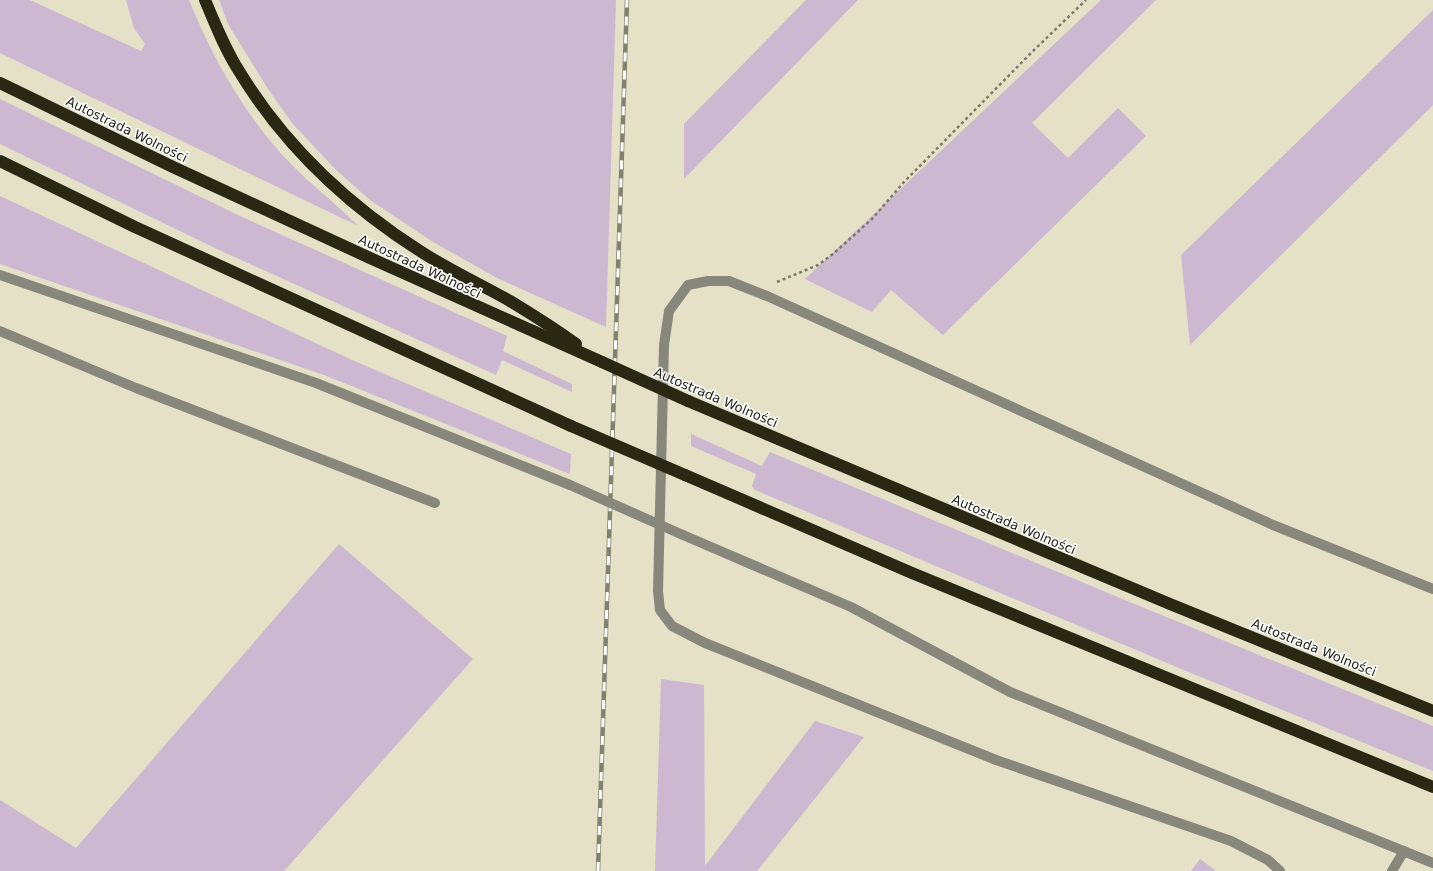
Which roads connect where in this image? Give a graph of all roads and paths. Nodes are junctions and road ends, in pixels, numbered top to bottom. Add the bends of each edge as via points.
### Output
1 (205, 0) edge
2 (1086, 0) edge
3 (0, 83) edge
4 (0, 161) edge
5 (0, 275) edge
6 (761, 294) junction
7 (0, 331) edge
8 (573, 345) junction
9 (435, 503) dead end
10 (1433, 589) edge
11 (1433, 711) edge
12 (1433, 787) edge
13 (1404, 851) junction
14 (1433, 864) edge
15 (1280, 871) edge
16 (1392, 871) edge

1 - 8 highway via 238,70 263,107 301,153 346,198 420,251 510,301
2 - 6 path via 904,182 872,219 833,254 818,264 778,281
3 - 8 highway, Autostrada Wolności via 250,203 468,303
4 - 12 highway, bridge via 142,230 571,426 941,585
5 - 13 street, bridge via 316,383 570,485 851,607 1010,692
6 - 10 street via 1273,525
6 - 15 street via 729,281 708,280 688,284 669,310 664,345 658,591 660,610 672,626 705,643 996,760 1230,841 1268,860
7 - 9 street via 136,388
8 - 11 highway, Autostrada Wolności, bridge via 602,362 688,401 1170,604
13 - 14 street
13 - 16 street

